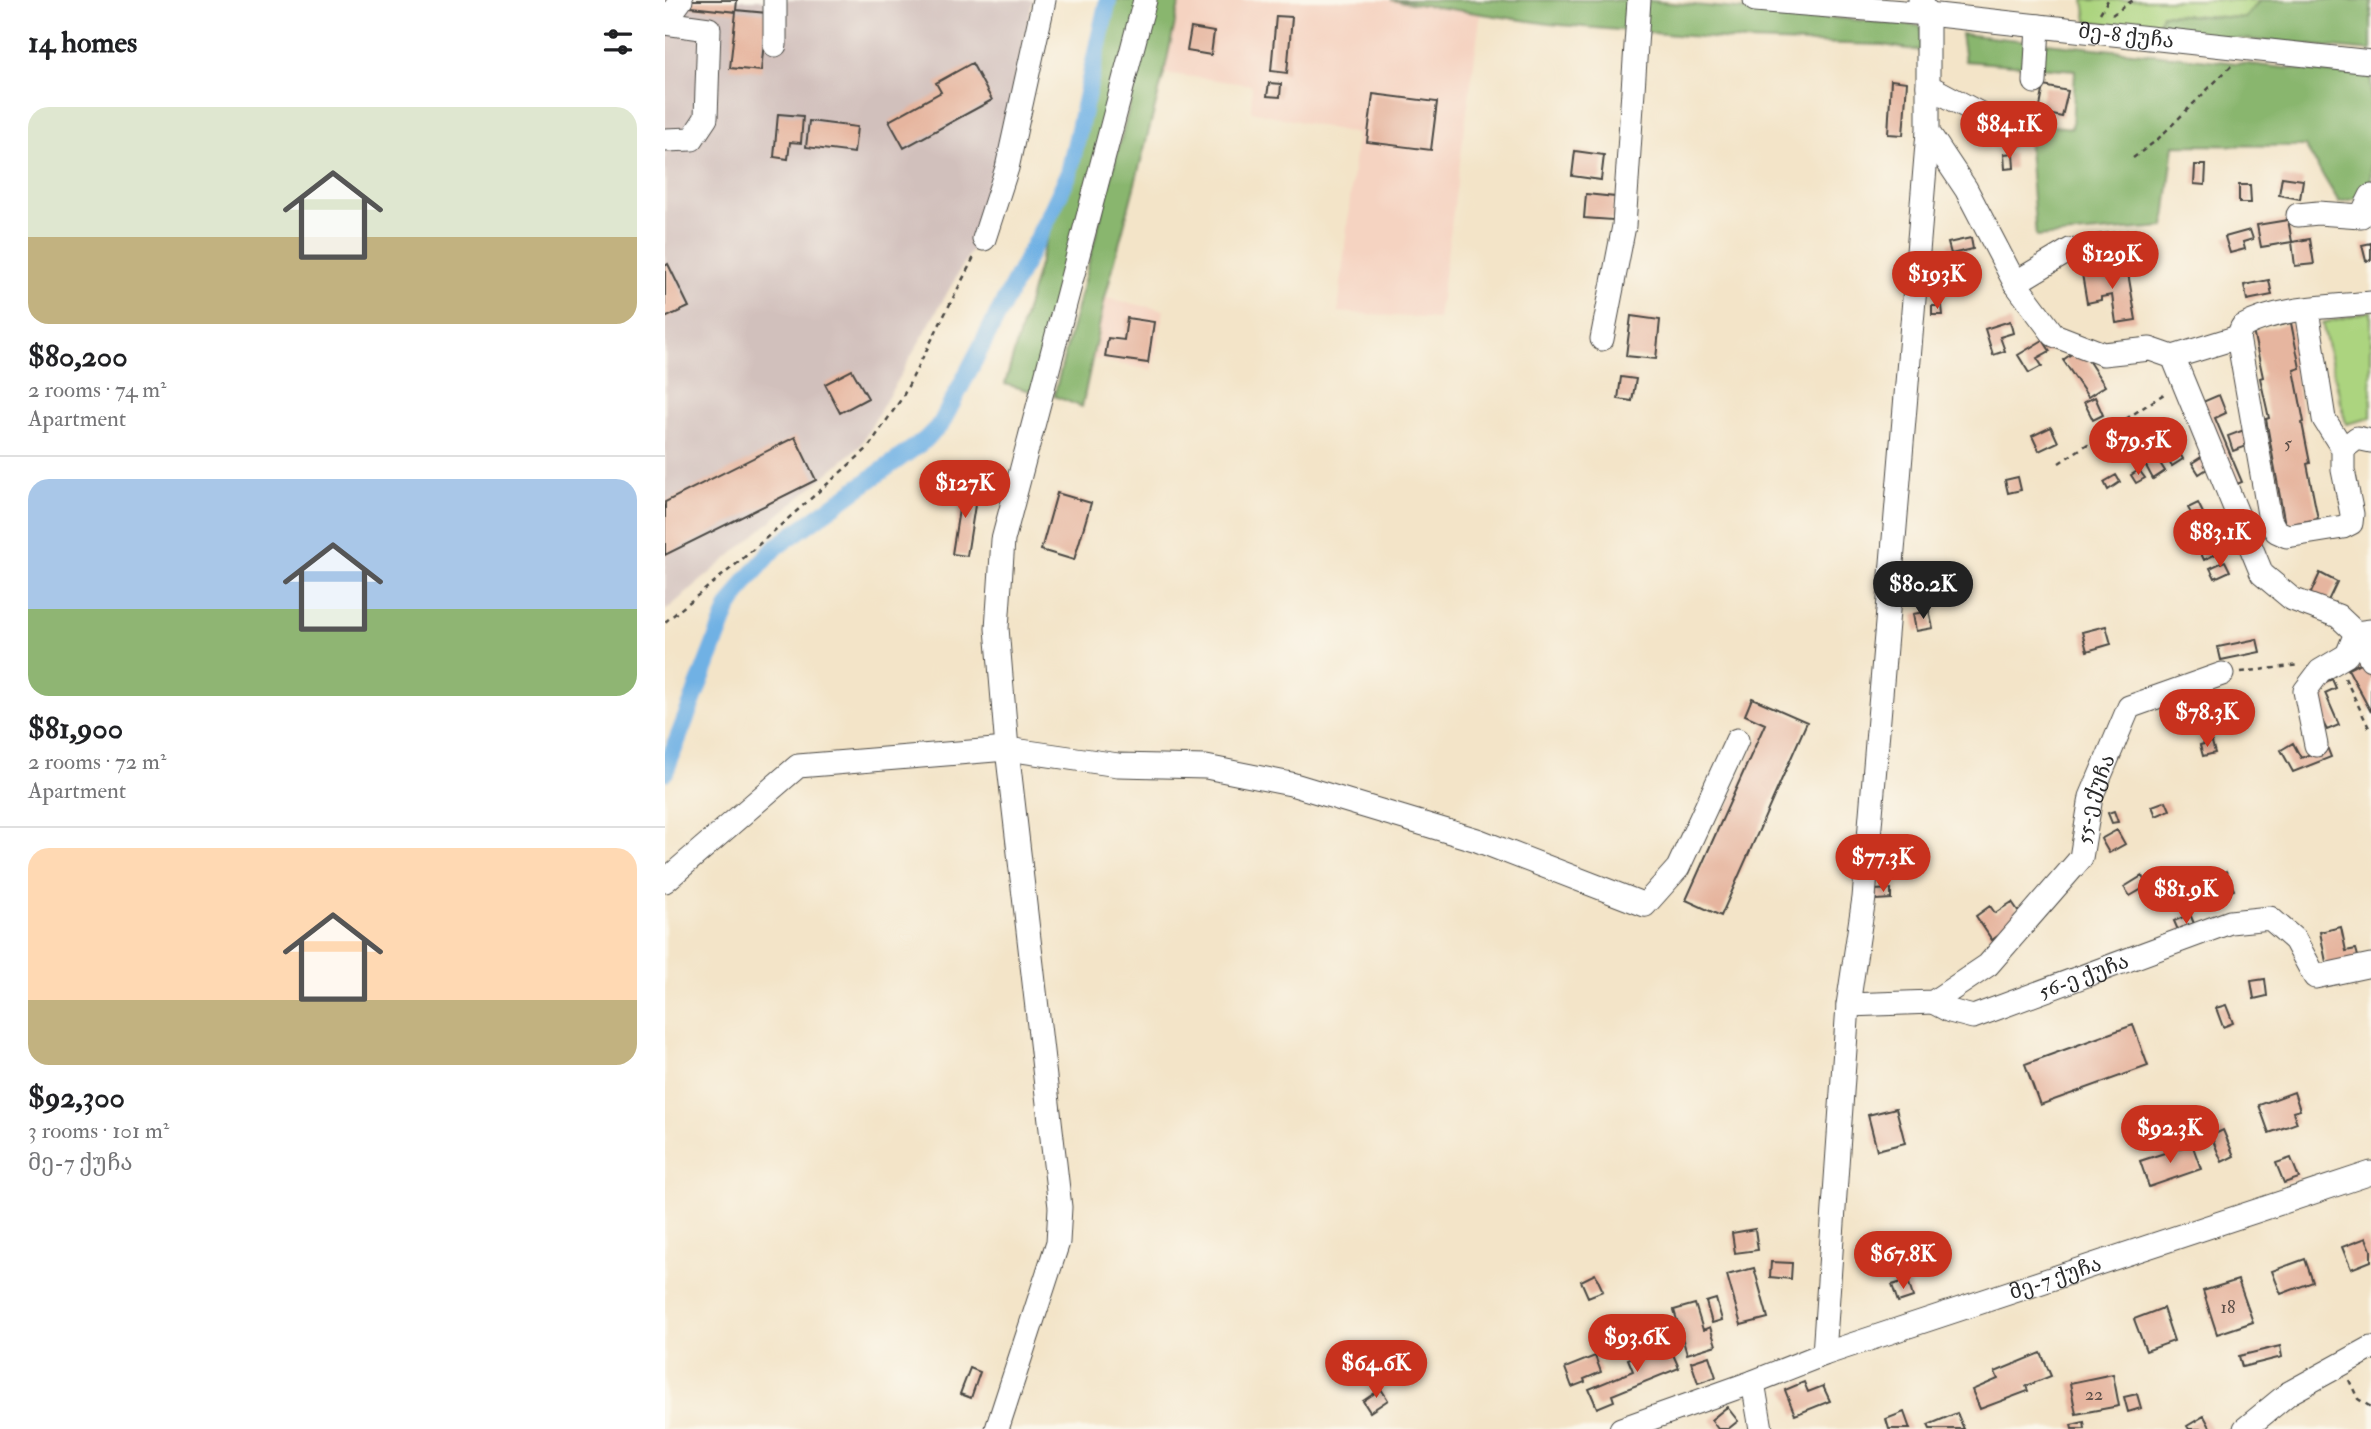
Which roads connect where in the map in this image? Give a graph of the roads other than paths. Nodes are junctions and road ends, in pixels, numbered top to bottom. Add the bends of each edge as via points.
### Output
1 (681, 0) edge
2 (775, 0) edge
3 (1044, 0) edge
4 (1145, 0) edge
5 (1639, 0) edge
6 (1755, 0) edge
7 (1924, 7) edge
8 (665, 22) edge
9 (2038, 26) junction
10 (775, 45) dead end
11 (2371, 62) edge
12 (2035, 82) dead end
13 (1928, 86) junction
14 (1928, 132) junction
15 (2018, 134) dead end
16 (665, 140) edge
17 (2371, 197) edge
18 (2298, 215) dead end
19 (984, 239) road end
20 (2139, 241) dead end
21 (2015, 283) junction
22 (2371, 303) edge
23 (2307, 310) junction
24 (2238, 337) junction
25 (1602, 339) dead end
26 (2173, 356) junction
27 (2371, 441) edge
28 (2343, 449) junction
29 (2364, 632) edge
30 (2371, 659) edge
31 (2222, 674) road end
32 (1737, 740) dead end
33 (2316, 745) dead end
34 (1007, 749) junction
35 (665, 881) edge
36 (2371, 965) edge
37 (1933, 1002) junction
38 (1848, 1005) junction
39 (2371, 1173) edge
40 (2371, 1348) edge
41 (1824, 1354) junction
42 (1753, 1382) junction
43 (997, 1429) edge
44 (1622, 1429) edge
45 (1761, 1429) edge
46 (2245, 1429) edge

1 - 8 street
2 - 10 street
3 - 19 street via 1007,168
4 - 34 street via 1003,540 997,628
5 - 25 street via 1624,226
6 - 7 street, მე-8 ქუჩა
7 - 9 street, მე-8 ქუჩა
7 - 13 street
8 - 16 street via 709,29 706,118 692,139
9 - 11 street, მე-8 ქუჩა
9 - 12 street
13 - 14 street
13 - 15 street
14 - 21 street via 1966,189
14 - 38 street via 1864,898
17 - 18 street via 2361,216
20 - 21 street via 2070,250
21 - 26 street via 2054,335 2103,354 2150,349
22 - 23 street
23 - 24 street via 2254,320 2242,327
23 - 28 street via 2324,419
24 - 26 street
24 - 28 street via 2270,520 2276,531 2287,536 2351,523
26 - 29 street via 2262,574 2292,599 2338,616
27 - 28 street via 2357,438
29 - 30 street
29 - 33 street via 2347,654 2320,671 2305,691
31 - 37 street, 55-ე ქუჩა via 2129,707 2091,797 2081,858 1988,965
32 - 34 street via 1678,868 1645,905 1476,840 1291,784 1206,767 1118,765
34 - 35 street via 798,766
34 - 43 street via 1060,1207 1058,1242
36 - 37 street, 56-ე ქუჩა via 2315,977 2295,940 2270,918 2230,922 1973,1017
37 - 38 street
38 - 41 street
39 - 41 street, მე-7 ქუჩა
40 - 46 street via 2289,1393
41 - 42 street, მე-7 ქუჩა
42 - 44 street, მე-7 ქუჩა
42 - 45 street

